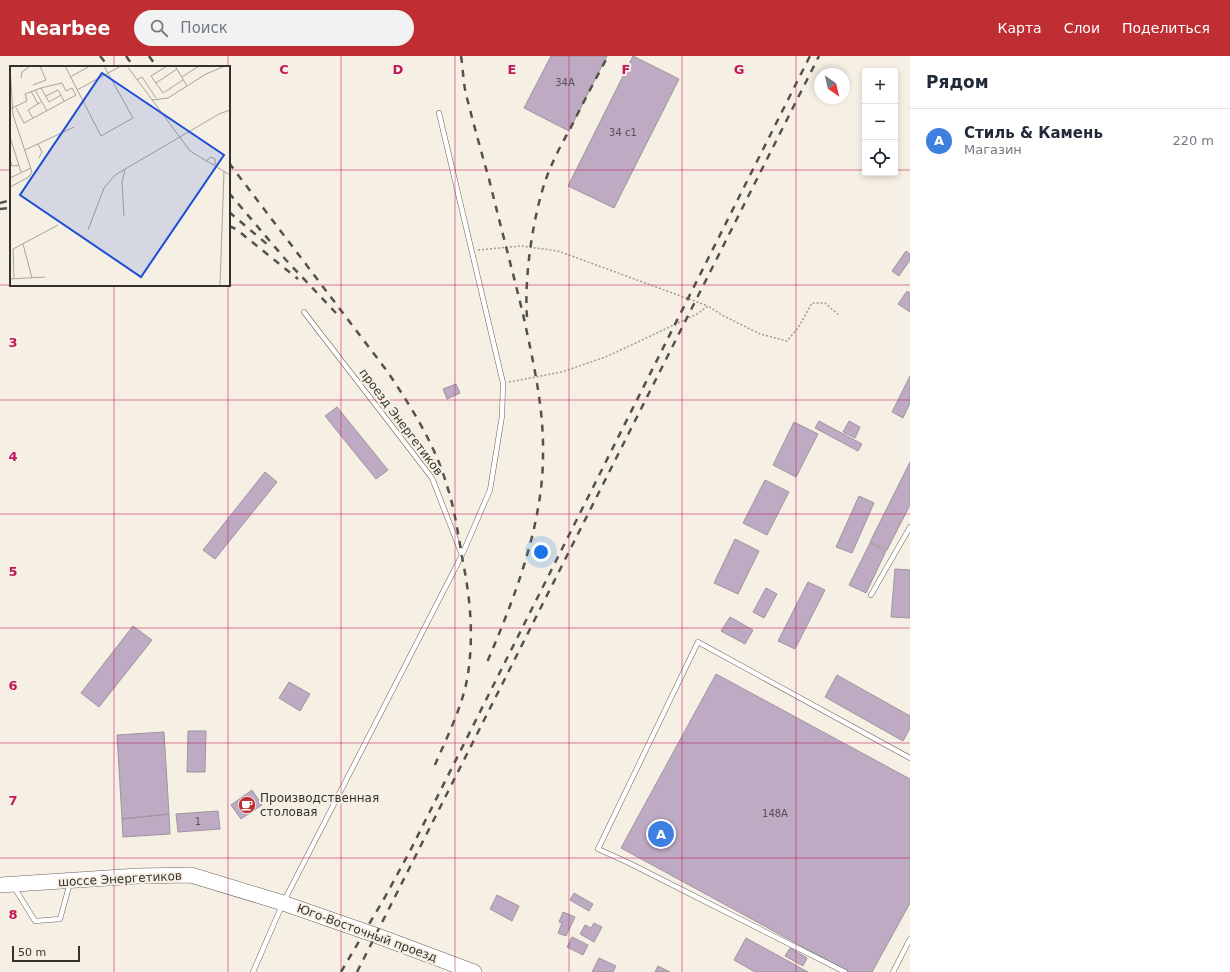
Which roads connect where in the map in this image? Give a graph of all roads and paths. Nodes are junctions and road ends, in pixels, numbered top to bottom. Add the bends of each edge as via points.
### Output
1 (440, 113) dead end
2 (472, 251) junction
3 (708, 306) junction
4 (304, 312) dead end
5 (840, 316) dead end
6 (503, 383) junction
7 (910, 526) edge
8 (462, 555) junction
9 (871, 595) dead end
10 (910, 758) edge
11 (71, 881) junction
12 (6, 885) edge
13 (283, 903) junction
14 (910, 939) edge
15 (253, 972) edge
16 (474, 972) edge
17 (845, 972) edge
18 (893, 972) edge

1 - 2 lane
2 - 3 path via 521,246 558,251
2 - 6 lane
3 - 5 path via 760,334 787,341 798,328 812,303 825,303
3 - 6 path via 697,314 608,356 562,372
4 - 8 lane, проезд Энергетиков via 432,478
6 - 8 lane via 502,416 490,490
7 - 9 lane
8 - 13 lane
10 - 17 lane via 698,642 598,849
11 - 12 main road, шоссе Энергетиков
11 - 12 lane via 60,918 35,921
11 - 13 main road, шоссе Энергетиков via 191,875
13 - 15 lane
13 - 16 main road, Юго-Восточный проезд
14 - 18 lane

